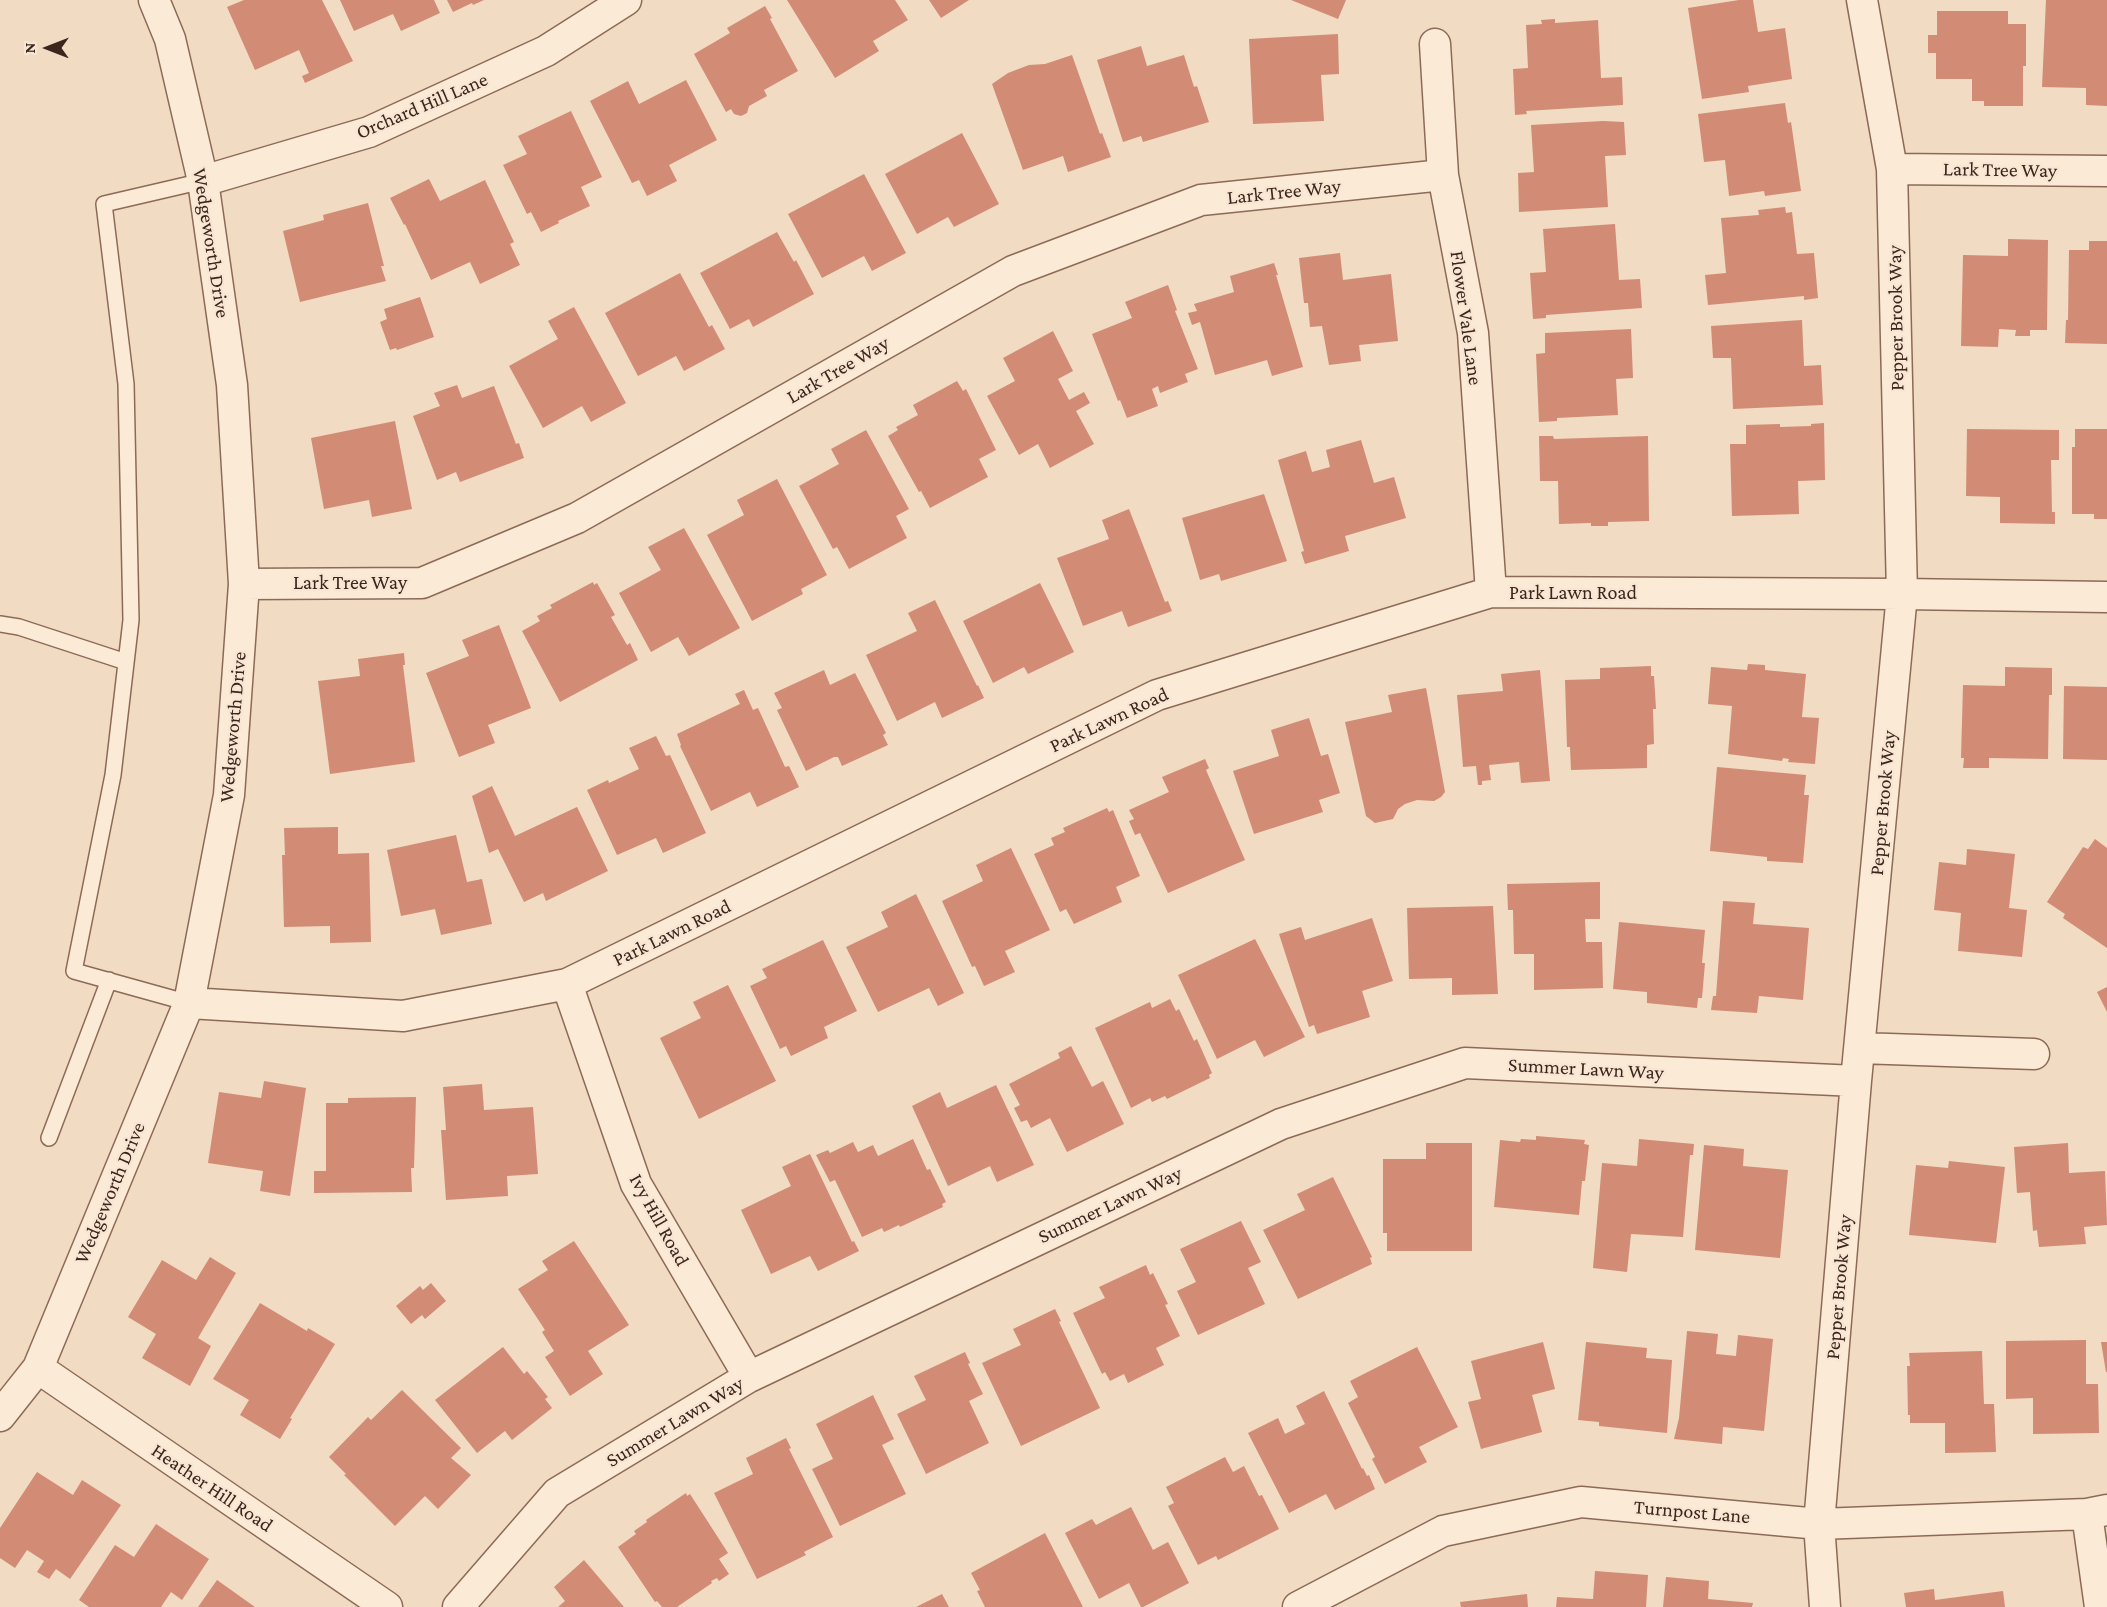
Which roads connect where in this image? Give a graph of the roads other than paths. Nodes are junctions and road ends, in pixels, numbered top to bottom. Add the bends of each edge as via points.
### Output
1 (154, 0) edge
2 (626, 0) edge
3 (1862, 0) edge
4 (1435, 44) dead end
5 (1893, 169) junction
6 (2107, 171) edge
7 (1443, 175) junction
8 (203, 181) junction
9 (244, 584) junction
10 (1491, 592) junction
11 (1902, 594) junction
12 (2107, 597) edge
13 (0, 624) edge
14 (126, 662) junction
15 (108, 980) junction
16 (567, 984) junction
17 (189, 1003) junction
18 (1860, 1048) junction
19 (2034, 1054) dead end
20 (1857, 1081) junction
21 (48, 1138) dead end
22 (38, 1368) junction
23 (748, 1377) junction
24 (0, 1416) edge
25 (2097, 1512) edge
26 (1819, 1524) junction
27 (387, 1607) edge
28 (458, 1607) edge
29 (1298, 1607) edge
30 (1825, 1607) edge
31 (2100, 1607) edge

1 - 8 street, Wedgeworth Drive via 170,39
2 - 8 street, Orchard Hill Lane via 546,51 369,132
3 - 5 street, Pepper Brook Way
4 - 7 street, Flower Vale Lane
5 - 6 street, Lark Tree Way
5 - 11 street, Pepper Brook Way
7 - 9 street, Lark Tree Way via 1202,200 1013,271 577,518 422,583
7 - 10 street, Flower Vale Lane via 1473,333
8 - 9 street, Wedgeworth Drive via 232,385
8 - 14 lane via 104,204 126,384 131,620
9 - 17 street, Wedgeworth Drive via 229,795
10 - 11 street, Park Lawn Road
10 - 16 street, Park Lawn Road via 1157,695
11 - 12 street, Park Lawn Road
11 - 18 street, Pepper Brook Way
13 - 14 lane
14 - 15 lane via 113,775 74,971
15 - 17 lane
15 - 21 lane
16 - 17 street, Park Lawn Road via 403,1016
16 - 23 street, Ivy Hill Road via 636,1184
17 - 22 street, Wedgeworth Drive
18 - 19 street
18 - 20 street, Pepper Brook Way
20 - 23 street, Summer Lawn Way via 1465,1063 1281,1124
20 - 26 street, Pepper Brook Way
22 - 24 street, Wedgeworth Drive
22 - 27 street, Heather Hill Road
23 - 28 street, Summer Lawn Way via 557,1493
25 - 26 street, Turnpost Lane
25 - 31 street
26 - 29 street, Turnpost Lane via 1581,1502 1443,1531
26 - 30 street, Pepper Brook Way

